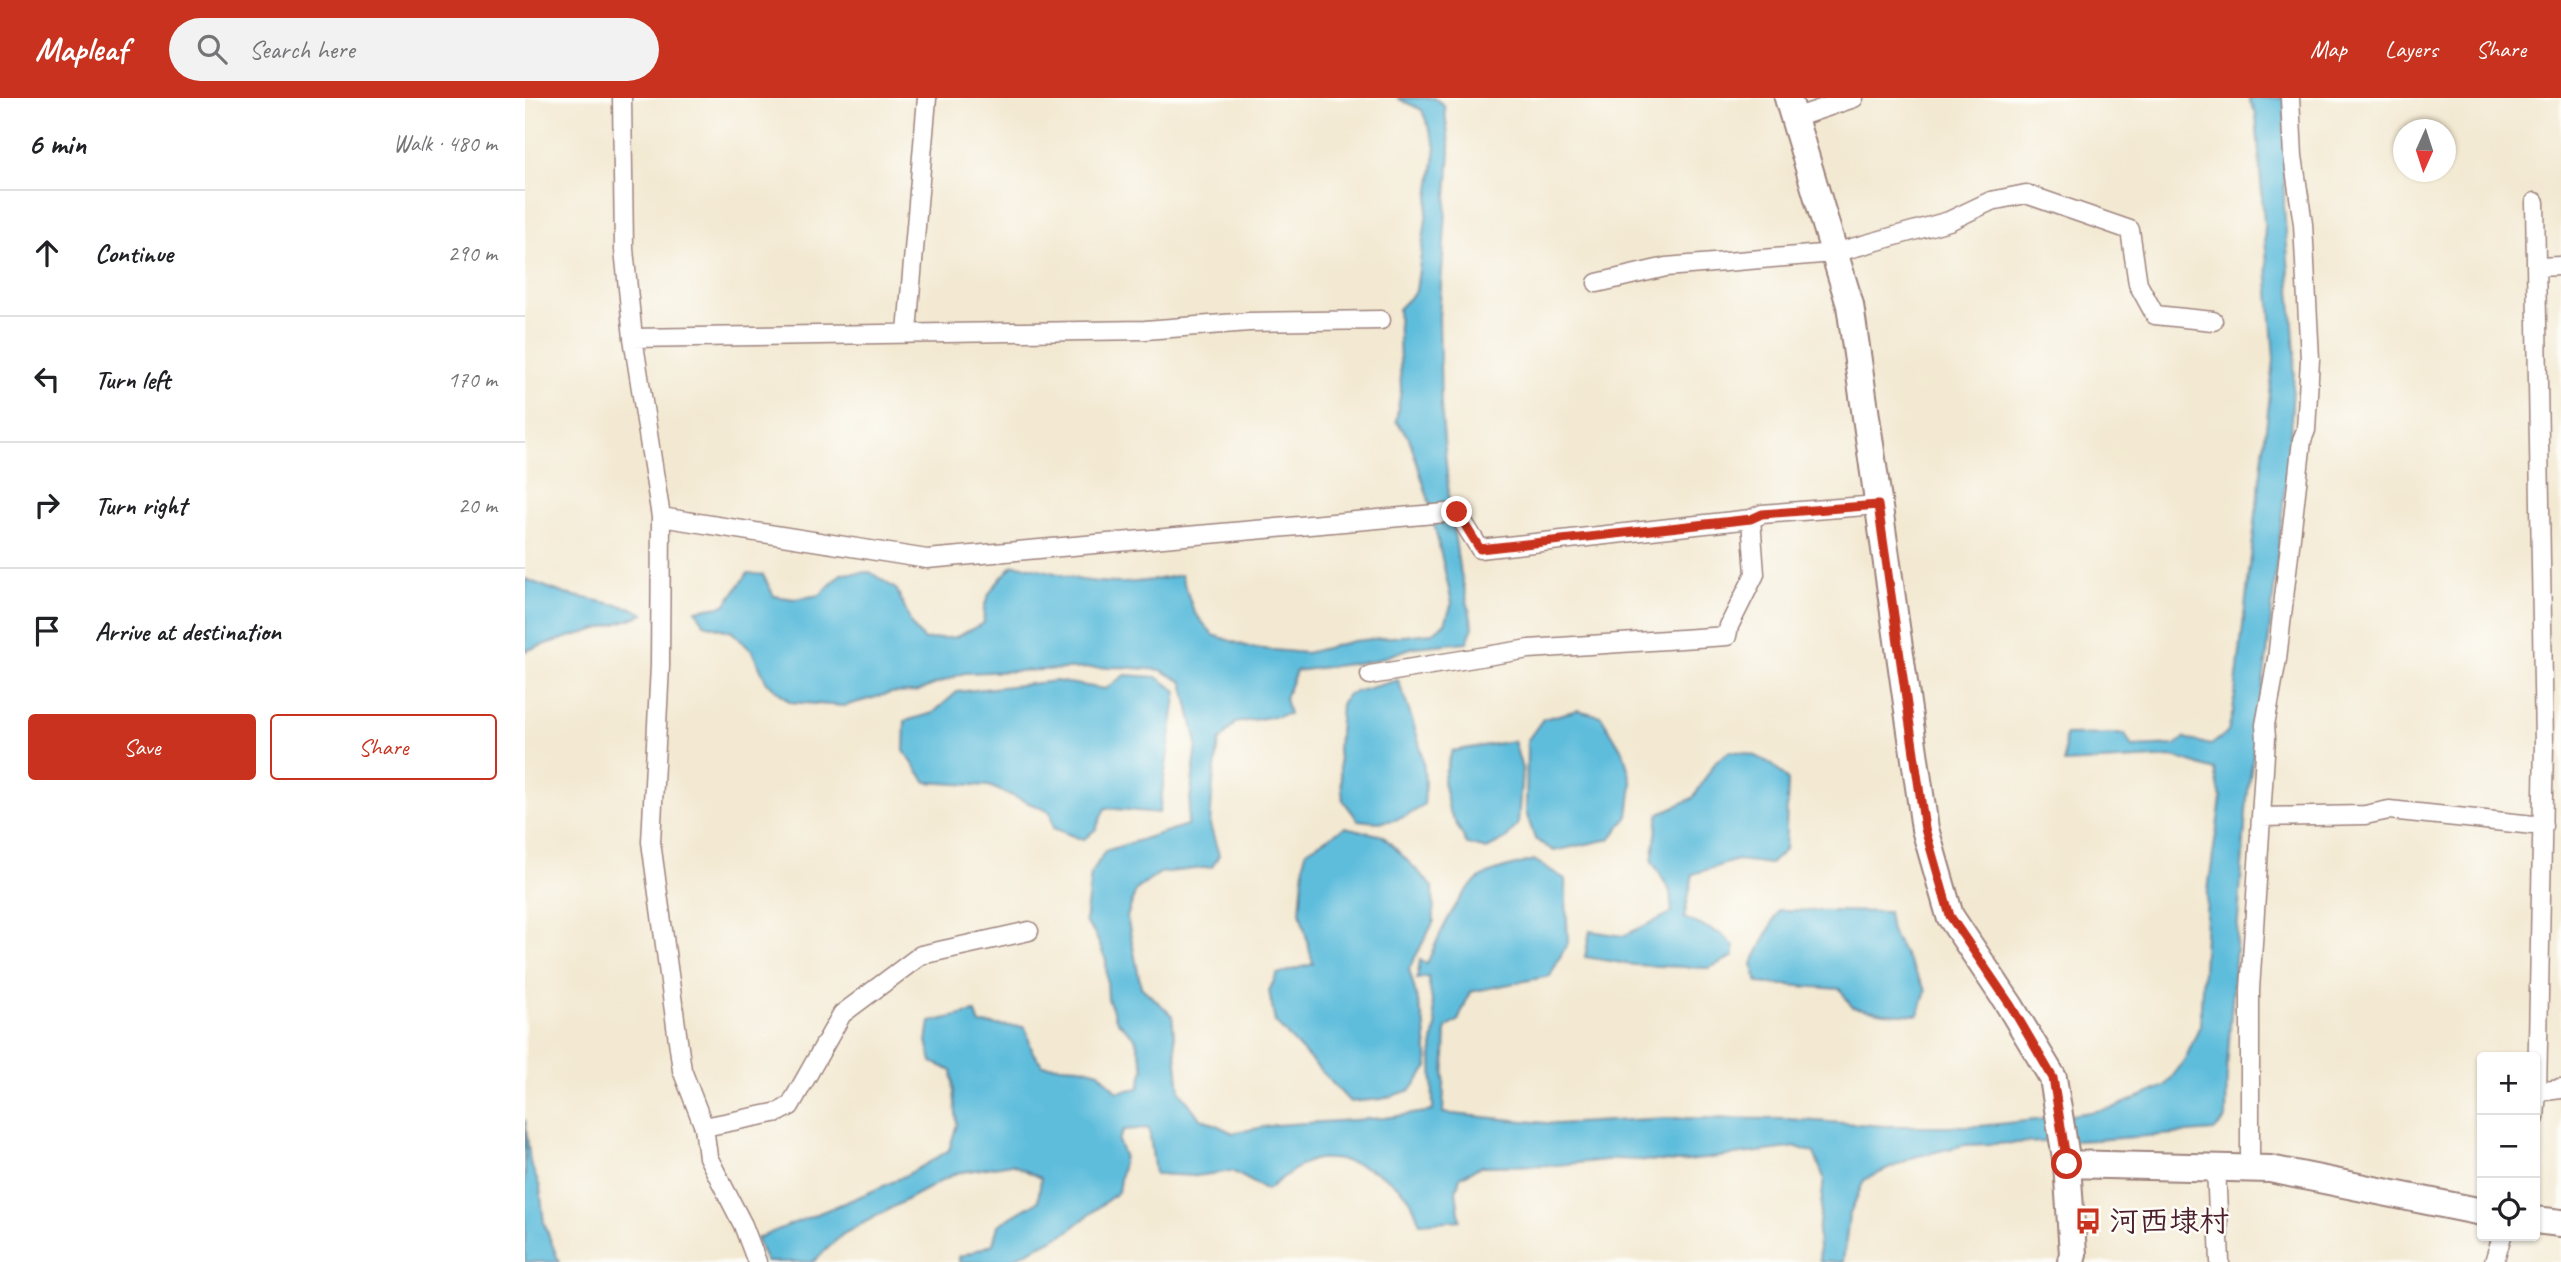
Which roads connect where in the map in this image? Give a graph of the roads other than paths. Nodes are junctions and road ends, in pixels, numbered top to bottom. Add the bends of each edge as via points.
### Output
1 (622, 98) edge
2 (927, 98) edge
3 (1854, 98) edge
4 (2290, 98) edge
5 (1791, 108) edge
6 (2535, 202) dead end
7 (1834, 253) junction
8 (2561, 266) edge
9 (2536, 267) junction
10 (1597, 284) dead end
11 (1381, 320) dead end
12 (2213, 321) dead end
13 (907, 332) junction
14 (633, 338) junction
15 (1878, 505) junction
16 (661, 517) junction
17 (1751, 519) junction
18 (1370, 675) dead end
19 (2261, 817) junction
20 (2543, 826) junction
21 (1029, 931) dead end
22 (2538, 1052) edge
23 (2561, 1089) edge
24 (2540, 1092) edge
25 (704, 1127) junction
26 (2066, 1156) junction
27 (2216, 1166) junction
28 (2250, 1168) junction
29 (2477, 1211) edge
30 (2540, 1221) edge
31 (2561, 1223) edge
32 (2500, 1241) edge
33 (757, 1262) edge
34 (2071, 1262) edge
35 (2220, 1262) edge
36 (2494, 1262) edge

1 - 14 street via 624,249
2 - 13 street
3 - 5 street
4 - 19 street via 2310,359 2306,430 2265,725
5 - 7 street
6 - 9 street
7 - 10 street via 1667,267
7 - 12 street via 1949,221 1991,201 2026,194 2130,230 2138,284 2155,315
7 - 15 street via 1850,305
8 - 9 street
9 - 20 street
11 - 13 street via 1249,322 1145,330
13 - 14 street
14 - 16 street
15 - 17 street via 1762,514
15 - 26 street via 1925,829 1950,916 2053,1078
16 - 17 street via 927,559 1457,512 1480,549
16 - 25 street via 660,666 651,842 682,1070
17 - 18 street via 1755,574 1727,636 1529,649
19 - 20 street via 2365,815 2389,810
19 - 28 street via 2250,990
20 - 22 street
21 - 25 street via 921,955 842,1014 790,1106
23 - 24 street
25 - 33 street via 708,1157
26 - 27 street
26 - 34 street
27 - 28 street
27 - 35 street
28 - 29 street
30 - 31 street
32 - 36 street

